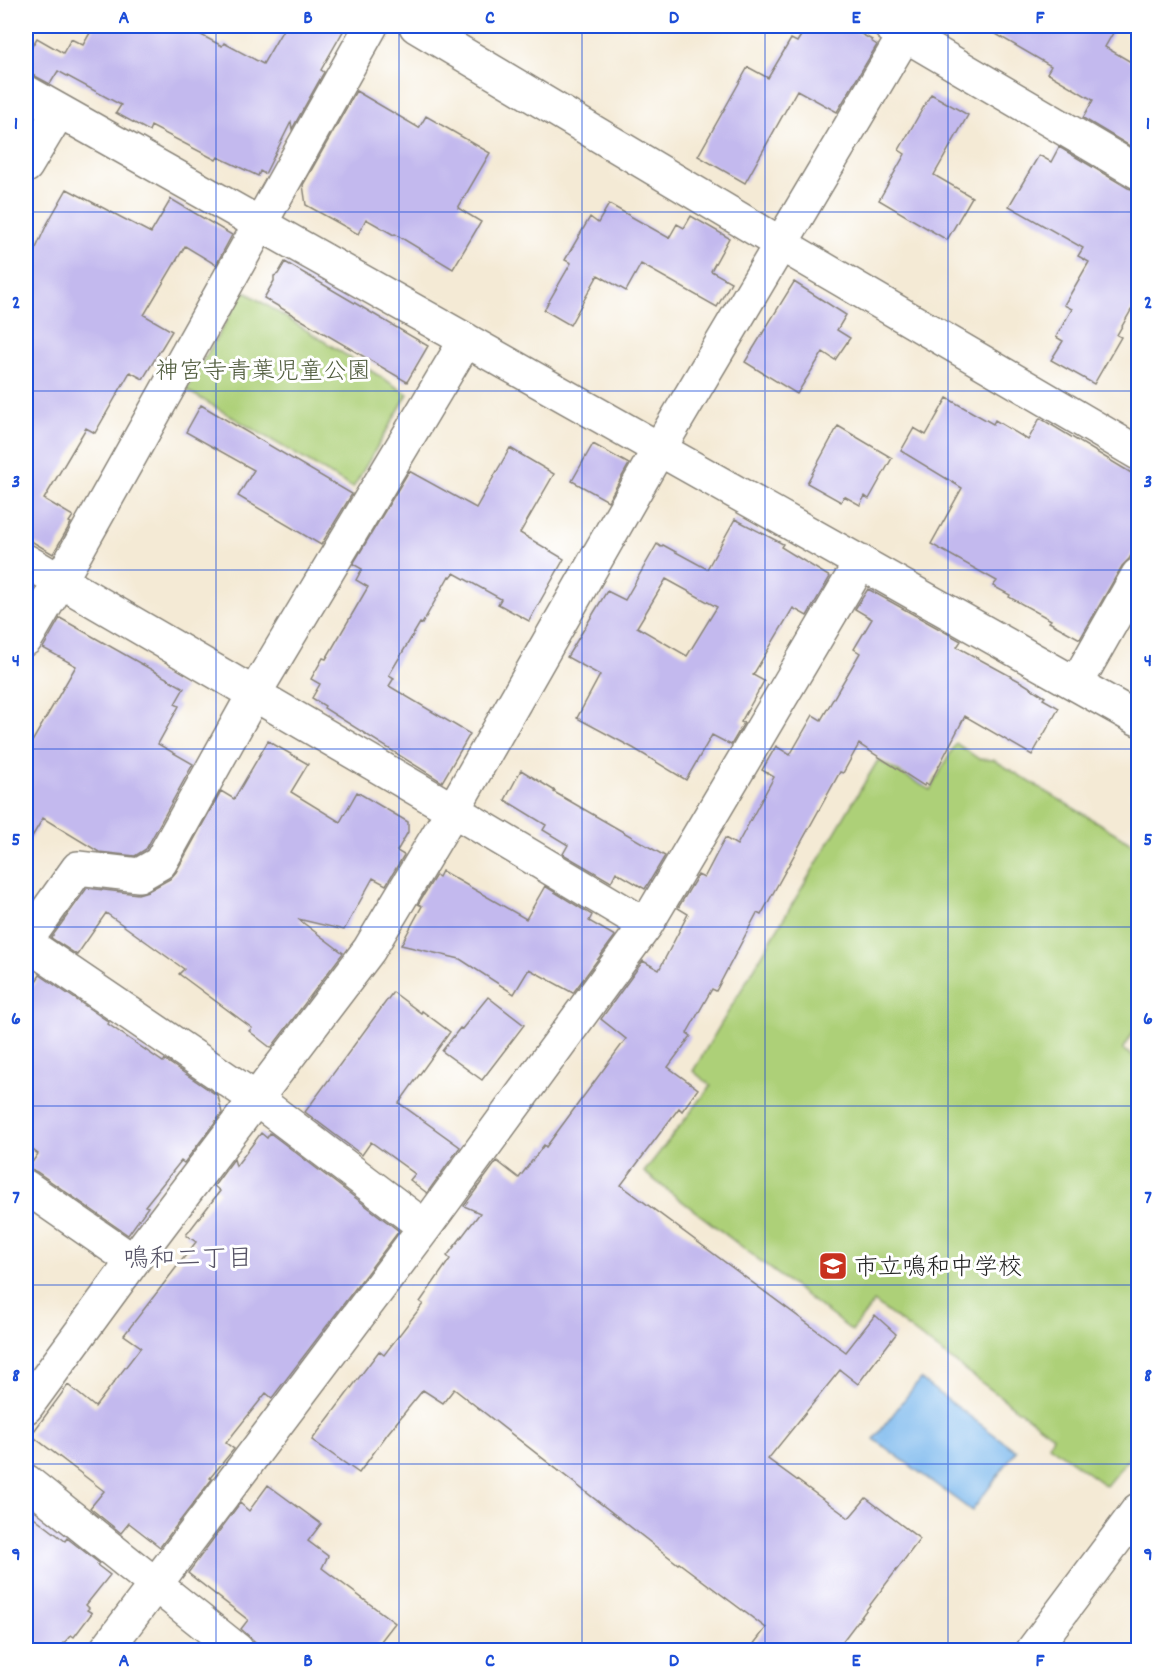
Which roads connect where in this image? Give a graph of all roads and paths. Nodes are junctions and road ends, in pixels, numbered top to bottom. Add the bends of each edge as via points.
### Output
1 (371, 26) edge
2 (416, 26) edge
3 (901, 28) edge
4 (26, 92) edge
5 (59, 111) junction
6 (26, 166) edge
7 (1138, 172) edge
8 (260, 224) junction
9 (781, 244) junction
10 (466, 340) junction
11 (659, 449) junction
12 (1138, 453) edge
13 (26, 561) edge
14 (861, 562) junction
15 (1138, 575) edge
16 (60, 580) junction
17 (26, 639) edge
18 (1076, 684) junction
19 (254, 694) junction
20 (1138, 719) edge
21 (453, 810) junction
22 (646, 925) junction
23 (26, 942) edge
24 (256, 1099) junction
25 (26, 1187) edge
26 (424, 1227) junction
27 (133, 1261) junction
28 (26, 1407) edge
29 (26, 1480) edge
30 (1138, 1510) edge
31 (154, 1585) junction
32 (106, 1650) edge
33 (237, 1650) edge
34 (1033, 1650) edge

1 - 8 street
2 - 9 street
3 - 7 street
3 - 9 street
4 - 5 street
5 - 6 street
5 - 8 street
8 - 10 street
8 - 16 street
9 - 11 street
9 - 12 street
10 - 11 street
10 - 19 street
11 - 14 street
11 - 21 street
13 - 16 street
14 - 18 street
14 - 22 street
15 - 18 street
16 - 17 street
16 - 19 street
18 - 20 street
19 - 21 street
19 - 23 street via 160,863 139,875 78,868
21 - 22 street
21 - 24 street via 369,950
22 - 26 street
23 - 24 street
24 - 26 street
24 - 27 street
25 - 27 street
26 - 31 street
27 - 28 street
29 - 31 street
30 - 34 street
31 - 32 street
31 - 33 street

